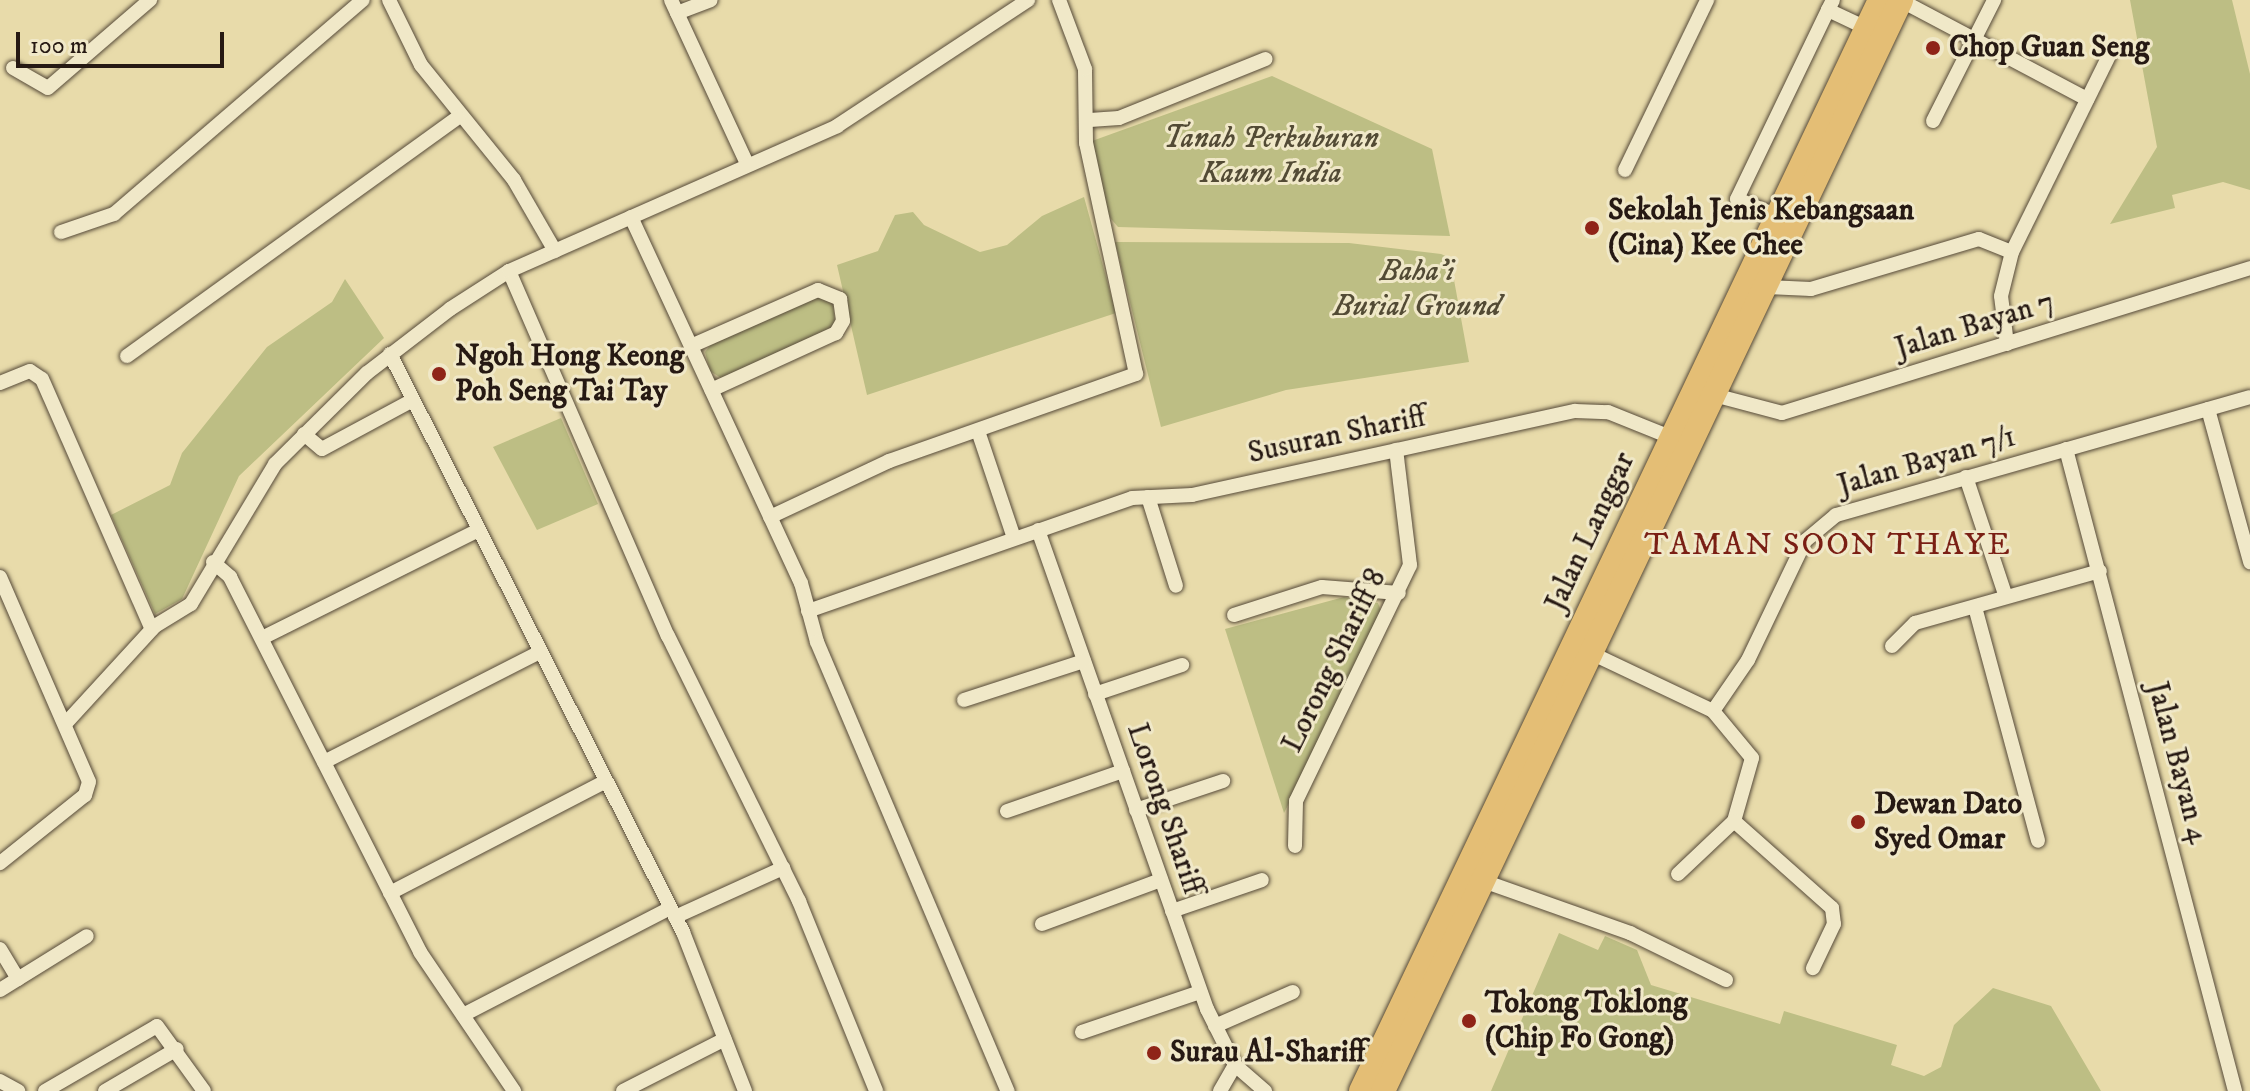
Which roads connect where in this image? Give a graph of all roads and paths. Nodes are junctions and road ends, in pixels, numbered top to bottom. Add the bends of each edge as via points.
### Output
1 (150, 0) edge
2 (363, 0) edge
3 (389, 0) edge
4 (711, 0) edge
5 (1028, 0) edge
6 (1707, 0) edge
7 (1880, 0) edge
8 (1900, 0) edge
9 (1994, 0) edge
10 (1065, 2) edge
11 (1830, 5) edge
12 (674, 6) edge
13 (1866, 28) junction
14 (1975, 39) junction
15 (2109, 56) dead end
16 (1266, 59) dead end
17 (13, 68) dead end
18 (2087, 99) junction
19 (458, 117) junction
20 (1090, 120) junction
21 (1933, 121) dead end
22 (747, 164) junction
23 (1625, 170) dead end
24 (631, 217) junction
25 (1786, 220) junction
26 (61, 232) dead end
27 (555, 251) junction
28 (2012, 252) junction
29 (2250, 268) edge
30 (509, 271) junction
31 (1767, 287) junction
32 (2007, 344) junction
33 (691, 346) junction
34 (390, 354) junction
35 (127, 356) dead end
36 (0, 383) edge
37 (711, 390) junction
38 (1714, 395) junction
39 (2250, 397) edge
40 (413, 400) junction
41 (2208, 409) junction
42 (978, 431) junction
43 (304, 434) junction
44 (1670, 437) junction
45 (2066, 449) junction
46 (1396, 450) junction
47 (1966, 477) junction
48 (1148, 497) junction
49 (770, 517) junction
50 (2245, 524) edge
51 (479, 530) junction
52 (1038, 530) junction
53 (1014, 538) junction
54 (1630, 551) junction
55 (213, 562) junction
56 (2250, 562) edge
57 (2100, 571) junction
58 (0, 577) edge
59 (1176, 586) dead end
60 (1399, 593) junction
61 (2006, 597) junction
62 (1975, 607) junction
63 (808, 611) junction
64 (1234, 615) dead end
65 (152, 629) junction
66 (262, 638) junction
67 (1892, 646) dead end
68 (540, 652) junction
69 (1593, 654) junction
70 (1084, 661) junction
71 (1182, 665) dead end
72 (1095, 694) junction
73 (964, 700) dead end
74 (1713, 711) junction
75 (66, 723) junction
76 (324, 762) junction
77 (1123, 771) junction
78 (606, 781) junction
79 (1223, 781) dead end
80 (1136, 810) junction
81 (1007, 811) dead end
82 (1734, 821) junction
83 (2038, 841) dead end
84 (1295, 846) dead end
85 (0, 863) edge
86 (783, 868) junction
87 (1678, 874) dead end
88 (1161, 880) junction
89 (1262, 880) dead end
90 (1486, 882) junction
91 (390, 893) junction
92 (1172, 911) junction
93 (673, 913) junction
94 (1042, 924) dead end
95 (87, 936) dead end
96 (0, 949) edge
97 (1813, 968) dead end
98 (18, 979) junction
99 (1726, 980) dead end
100 (0, 990) edge
101 (1200, 992) junction
102 (1293, 992) dead end
103 (463, 1015) junction
104 (1215, 1026) junction
105 (1082, 1032) dead end
106 (725, 1039) junction
107 (177, 1049) junction
108 (1235, 1065) junction
109 (0, 1081) edge
110 (18, 1091) edge
111 (45, 1091) edge
112 (105, 1091) edge
113 (204, 1091) edge
114 (514, 1091) edge
115 (623, 1091) edge
116 (745, 1091) edge
117 (876, 1091) edge
118 (1008, 1091) edge
119 (1220, 1091) edge
120 (1265, 1091) edge
121 (1361, 1091) edge
122 (1383, 1091) edge
123 (2235, 1091) edge

1 - 17 street via 48,88
2 - 26 street via 114,214
3 - 19 street
4 - 12 street
5 - 22 street via 837,126
6 - 23 street
7 - 13 main road, Jalan Langgar
8 - 14 street
8 - 25 main road, Jalan Langgar
9 - 14 street
10 - 20 street via 1083,61
11 - 13 street
11 - 25 street via 1737,199
12 - 22 street
13 - 25 main road, Jalan Langgar
14 - 18 street
14 - 21 street
15 - 18 street
16 - 20 street via 1119,118
18 - 28 street
19 - 27 street via 514,180
19 - 35 street
20 - 42 street via 1086,143 1136,374
22 - 24 street
24 - 27 street
24 - 33 street
25 - 31 main road, Jalan Langgar
25 - 44 main road, Jalan Langgar
27 - 30 street
28 - 31 street via 1979,239 1811,289
28 - 32 street via 2001,296
29 - 32 street, Jalan Bayan 7
30 - 34 street
30 - 86 street via 668,636
31 - 38 main road, Jalan Langgar
32 - 38 street, Jalan Bayan 7 via 1782,413
33 - 37 street
33 - 37 street via 818,290 840,299 843,321 836,333
34 - 40 street
34 - 43 street
36 - 65 street via 30,371 42,379
37 - 49 street
38 - 54 main road, Jalan Langgar
39 - 41 street, Jalan Bayan 7/1
40 - 43 street via 322,449
40 - 51 street
41 - 45 street, Jalan Bayan 7/1
41 - 50 street
42 - 49 street via 882,464
42 - 53 street
43 - 55 street via 252,492
44 - 46 street, Susuran Shariff via 1592,410
44 - 54 main road, Jalan Langgar
45 - 47 street, Jalan Bayan 7/1
45 - 57 street, Jalan Bayan 4
46 - 48 street, Susuran Shariff via 1192,495
46 - 60 street, Lorong Shariff 8 via 1413,553
47 - 61 street
47 - 74 street, Jalan Bayan 7/1 via 1852,507 1811,533 1748,660
48 - 52 street, Susuran Shariff
48 - 59 street
49 - 63 street
50 - 56 street
51 - 66 street
51 - 68 street
52 - 53 street, Susuran Shariff
52 - 70 street, Lorong Shariff
53 - 63 street, Susuran Shariff
54 - 69 main road, Jalan Langgar
54 - 121 main road, Jalan Langgar
55 - 65 street via 191,604
55 - 66 street via 228,572
57 - 61 street
57 - 123 street, Jalan Bayan 4
58 - 75 street
60 - 64 street via 1322,587
60 - 84 street, Lorong Shariff 8 via 1296,801
61 - 62 street
62 - 67 street via 1908,627
62 - 83 street
63 - 118 street
65 - 75 street
66 - 76 street
68 - 76 street
68 - 78 street
69 - 74 street
69 - 90 main road, Jalan Langgar
70 - 72 street, Lorong Shariff
70 - 73 street
71 - 72 street
72 - 77 street, Lorong Shariff
74 - 82 street via 1752,758
75 - 85 street via 89,789
76 - 91 street
77 - 80 street, Lorong Shariff
77 - 81 street
78 - 91 street
78 - 93 street
79 - 80 street
80 - 88 street, Lorong Shariff
82 - 87 street
82 - 97 street via 1832,908 1834,924
86 - 93 street
86 - 117 street
88 - 92 street, Lorong Shariff
88 - 94 street
89 - 92 street
90 - 99 street via 1630,933
90 - 122 main road, Jalan Langgar
91 - 103 street
92 - 101 street, Lorong Shariff
93 - 103 street
93 - 106 street
95 - 98 street
96 - 98 street
98 - 100 street
101 - 104 street, Lorong Shariff
101 - 105 street
102 - 104 street
103 - 114 street
104 - 108 street, Lorong Shariff
106 - 115 street
106 - 116 street
107 - 111 street via 153,1026
107 - 112 street
107 - 113 street
108 - 119 street
108 - 120 street, Lorong Shariff
109 - 110 street

